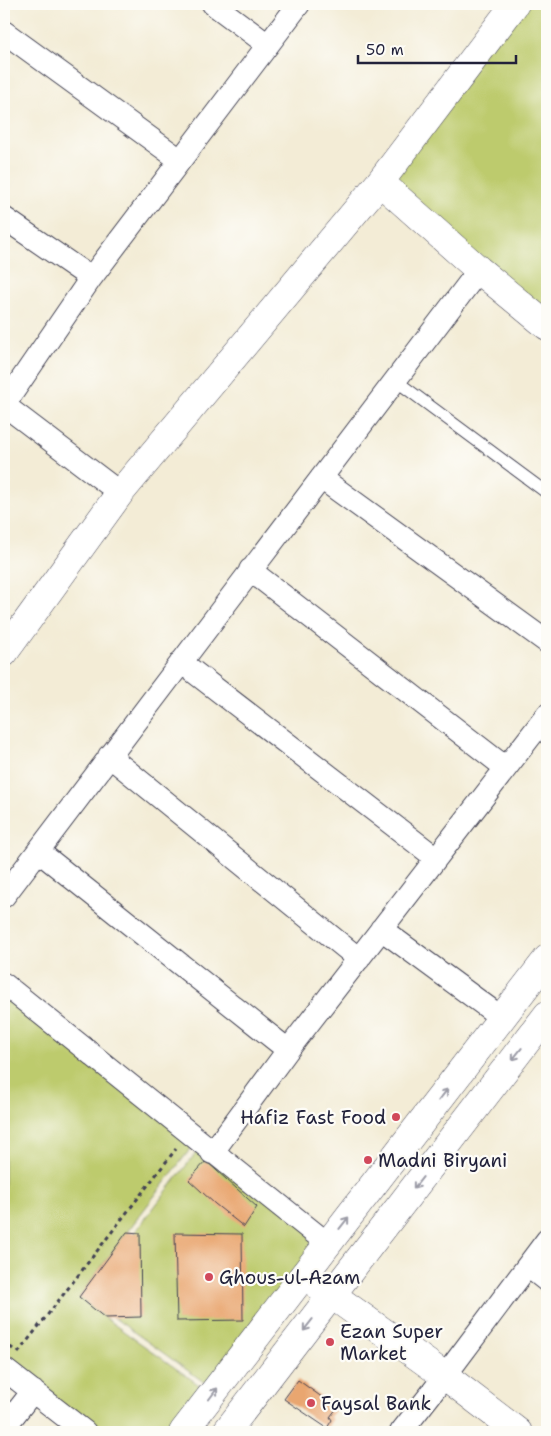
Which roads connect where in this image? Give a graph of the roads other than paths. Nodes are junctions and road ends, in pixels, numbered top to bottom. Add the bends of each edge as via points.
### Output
1 (213, 4) edge
2 (299, 4) edge
3 (515, 4) edge
4 (4, 32) edge
5 (268, 45) junction
6 (180, 160) junction
7 (380, 182) junction
8 (4, 218) edge
9 (478, 270) junction
10 (91, 278) junction
11 (547, 326) edge
12 (394, 380) junction
13 (4, 405) edge
14 (321, 478) junction
15 (120, 493) junction
16 (547, 493) edge
17 (250, 570) junction
18 (8, 639) edge
19 (547, 642) edge
20 (181, 662) junction
21 (547, 715) edge
22 (109, 756) junction
23 (506, 768) junction
24 (38, 851) junction
25 (436, 858) junction
26 (4, 896) edge
27 (381, 929) junction
28 (359, 959) junction
29 (545, 966) edge
30 (4, 984) edge
31 (547, 1015) edge
32 (502, 1018) junction
33 (288, 1050) junction
34 (212, 1152) junction
35 (547, 1240) edge
36 (328, 1244) junction
37 (528, 1266) junction
38 (304, 1275) junction
39 (547, 1281) edge
40 (332, 1296) junction
41 (4, 1369) edge
42 (445, 1376) junction
43 (33, 1391) junction
44 (4, 1428) edge
45 (85, 1432) edge
46 (183, 1432) edge
47 (226, 1432) edge
48 (401, 1432) edge
49 (518, 1432) edge

1 - 5 street
2 - 5 street
3 - 7 street
4 - 6 street
5 - 6 street
6 - 10 street
7 - 9 street
7 - 15 street
8 - 10 street
9 - 11 street
9 - 12 street
10 - 13 street
12 - 14 street
12 - 16 lane
13 - 15 street
14 - 17 street
14 - 19 street
15 - 18 street
17 - 20 street
17 - 23 street
20 - 22 street
20 - 25 street
21 - 23 street
22 - 24 street
22 - 28 street
23 - 25 street
24 - 26 street
24 - 33 street
25 - 27 street
27 - 28 street
27 - 32 street
28 - 33 street
29 - 32 street
30 - 34 street
31 -> 40 street
36 -> 32 street
33 - 34 street
34 - 36 street
35 - 37 street
36 - 38 street
37 - 39 street
37 - 42 street
38 - 40 street
46 -> 38 street
40 - 42 street
40 -> 47 street
41 - 43 street
42 - 48 street
42 - 49 street
43 - 44 street
43 - 45 street

